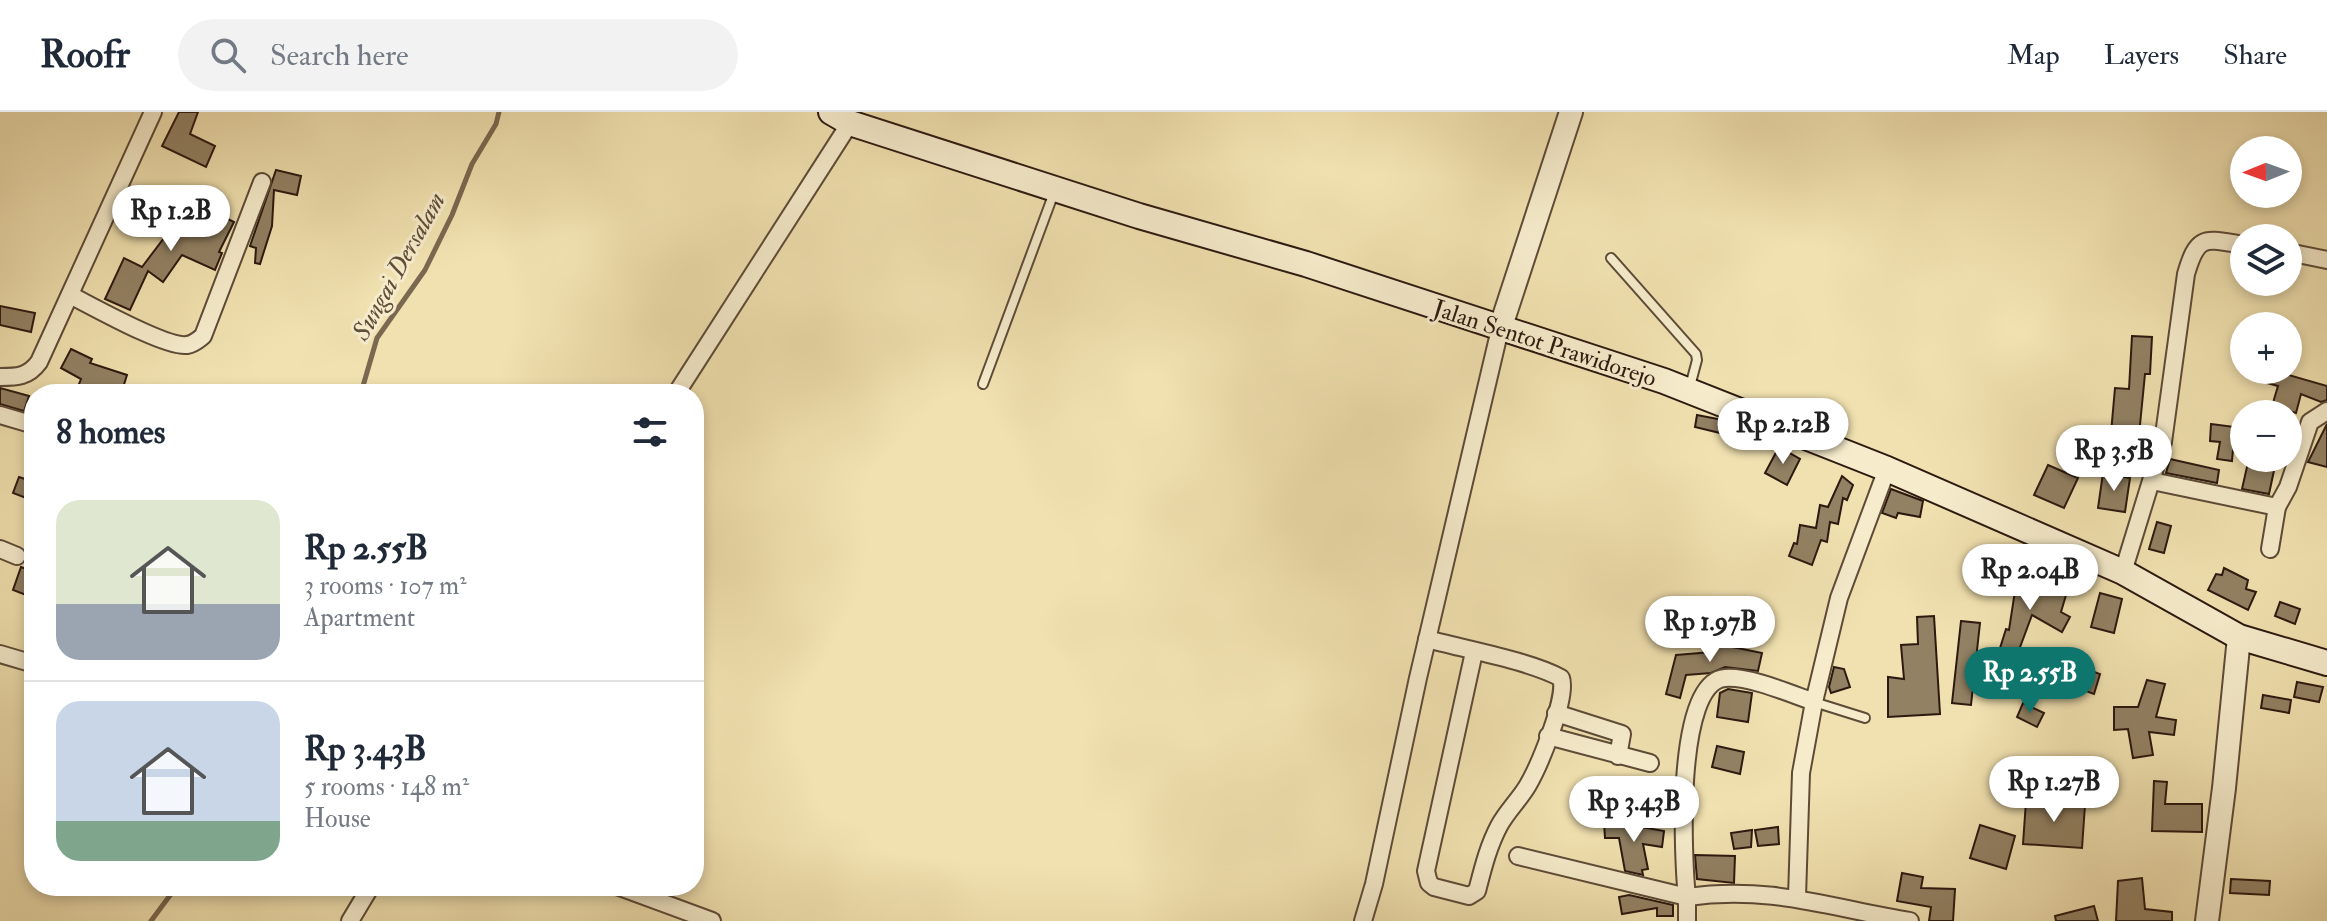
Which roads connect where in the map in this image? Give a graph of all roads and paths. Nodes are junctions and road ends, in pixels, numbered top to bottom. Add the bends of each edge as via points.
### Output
1 (153, 112) edge
2 (1571, 112) edge
3 (841, 117) edge
4 (262, 182) dead end
5 (1056, 189) junction
6 (2230, 243) edge
7 (2302, 255) edge
8 (1611, 258) dead end
9 (2327, 260) edge
10 (70, 295) junction
11 (1500, 329) junction
12 (0, 377) edge
13 (682, 384) edge
14 (983, 384) dead end
15 (1688, 391) junction
16 (2327, 411) edge
17 (0, 415) edge
18 (24, 422) edge
19 (1887, 469) junction
20 (2152, 481) junction
21 (2277, 507) junction
22 (0, 549) edge
23 (2270, 549) dead end
24 (17, 556) dead end
25 (2123, 572) junction
26 (2239, 637) junction
27 (1427, 639) junction
28 (1474, 652) junction
29 (0, 654) edge
30 (24, 661) edge
31 (2327, 663) edge
32 (1814, 702) junction
33 (1556, 713) junction
34 (1865, 718) dead end
35 (1548, 736) junction
36 (1618, 756) junction
37 (1650, 763) dead end
38 (1518, 856) dead end
39 (365, 896) edge
40 (644, 896) edge
41 (1687, 897) junction
42 (1797, 897) junction
43 (350, 921) edge
44 (712, 921) edge
45 (1363, 921) edge
46 (1687, 921) edge
47 (1910, 921) edge
48 (2207, 921) edge

1 - 10 street
2 - 11 street
3 - 5 main road, Jalan Sentot Prawidorejo
3 - 13 street
4 - 10 street via 203,336 195,343 165,341
5 - 11 main road, Jalan Sentot Prawidorejo
5 - 14 lane
6 - 20 street via 2197,244 2186,274 2163,442
7 - 9 street
8 - 15 lane via 1696,354
10 - 12 street via 33,371
11 - 15 main road, Jalan Sentot Prawidorejo
11 - 27 street
15 - 19 main road, Jalan Sentot Prawidorejo
16 - 21 street via 2310,422
17 - 18 street
19 - 25 main road, Jalan Sentot Prawidorejo
19 - 32 street via 1839,598
20 - 21 street
20 - 25 street
21 - 23 street
22 - 24 street
25 - 26 main road, Jalan Sentot Prawidorejo
26 - 31 main road, Jalan Sentot Prawidorejo
26 - 48 street
27 - 28 street
27 - 45 street
28 - 33 street via 1561,678
28 - 35 street via 1426,871 1429,883 1469,896 1477,891 1485,855 1528,785
29 - 30 street
32 - 34 lane
32 - 41 street via 1725,678 1713,682 1693,718 1682,813
32 - 42 street via 1801,773
33 - 35 street
33 - 36 street via 1622,734
35 - 36 street
36 - 37 street
38 - 41 street
39 - 43 street
40 - 44 street
41 - 42 street
41 - 46 street
42 - 47 street

